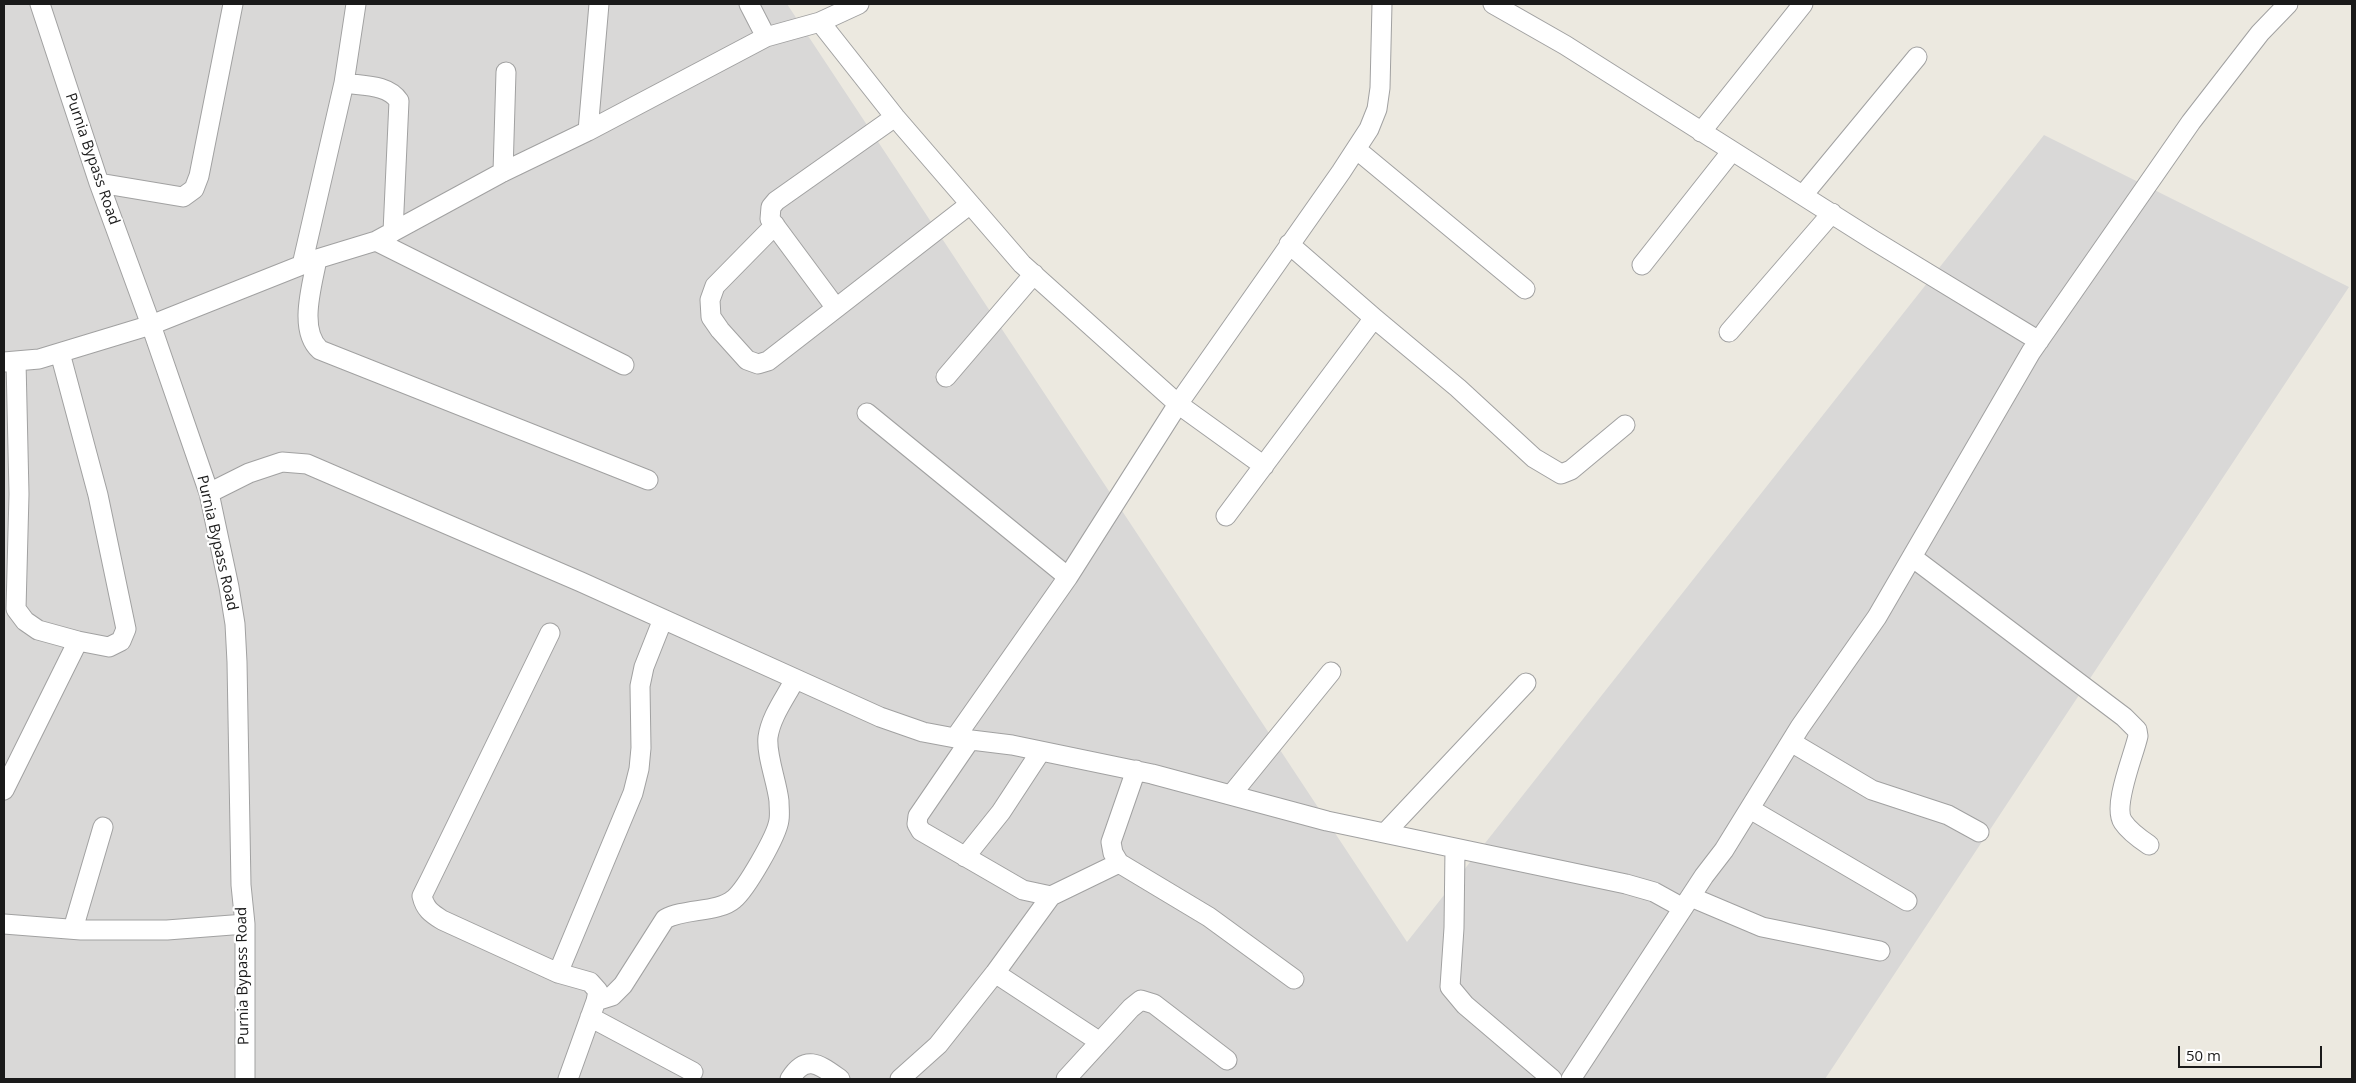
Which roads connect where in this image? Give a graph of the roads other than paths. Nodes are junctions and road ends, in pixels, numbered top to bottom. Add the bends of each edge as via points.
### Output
1 (40, 4) edge
2 (233, 4) edge
3 (356, 4) edge
4 (599, 4) edge
5 (749, 4) edge
6 (859, 4) edge
7 (1382, 4) edge
8 (1493, 4) edge
9 (1803, 4) edge
10 (2288, 4) edge
11 (820, 22) junction
12 (766, 37) junction
13 (1918, 57) dead end
14 (506, 72) dead end
15 (344, 83) junction
16 (895, 117) junction
17 (588, 131) junction
18 (1701, 132) junction
19 (1356, 149) junction
20 (1732, 151) junction
21 (503, 172) junction
22 (99, 184) junction
23 (1803, 195) junction
24 (969, 205) junction
25 (1832, 213) junction
26 (775, 225) junction
27 (385, 236) junction
28 (1290, 244) junction
29 (309, 262) junction
30 (1642, 265) dead end
31 (1034, 274) junction
32 (1525, 289) dead end
33 (836, 308) junction
34 (1374, 318) junction
35 (151, 325) junction
36 (1729, 332) dead end
37 (2038, 341) junction
38 (60, 353) junction
39 (10, 362) edge
40 (624, 365) dead end
41 (946, 377) dead end
42 (1178, 404) junction
43 (867, 413) dead end
44 (1625, 425) dead end
45 (1264, 466) junction
46 (648, 480) dead end
47 (209, 493) junction
48 (1226, 516) dead end
49 (1912, 557) junction
50 (1068, 577) junction
51 (663, 619) junction
52 (550, 633) dead end
53 (78, 641) junction
54 (1331, 672) dead end
55 (795, 678) junction
56 (1526, 684) dead end
57 (962, 739) junction
58 (1791, 742) junction
59 (1041, 751) junction
60 (1136, 770) junction
61 (4, 790) edge
62 (1231, 795) junction
63 (1750, 809) junction
64 (103, 827) dead end
65 (1979, 832) dead end
66 (1385, 834) junction
67 (2149, 846) dead end
68 (1455, 848) junction
69 (965, 857) junction
70 (1119, 863) junction
71 (1051, 896) junction
72 (1907, 901) dead end
73 (1687, 903) junction
74 (4, 924) edge
75 (246, 924) junction
76 (73, 929) junction
77 (1880, 951) dead end
78 (558, 973) junction
79 (996, 973) junction
80 (1294, 979) dead end
81 (593, 1009) junction
82 (1100, 1042) junction
83 (1227, 1060) dead end
84 (693, 1072) dead end
85 (244, 1079) edge
86 (568, 1079) edge
87 (790, 1079) edge
88 (840, 1079) edge
89 (900, 1079) edge
90 (1066, 1079) edge
91 (1552, 1079) edge
92 (1571, 1079) edge

1 - 22 street, Purnia Bypass Road
2 - 22 street via 194,189 184,197
3 - 15 street
4 - 17 street
5 - 12 street
6 - 11 street
7 - 19 street via 1377,109
8 - 18 street via 1565,45
9 - 18 street
10 - 37 street via 2260,33 2197,114
11 - 12 street
11 - 16 street
12 - 17 street
13 - 23 street
14 - 21 street
15 - 27 street via 384,89 394,93 399,101
15 - 29 street
16 - 24 street
16 - 26 street via 776,201 771,207 770,219
17 - 21 street
18 - 20 street
19 - 28 street
19 - 32 street
20 - 23 street
20 - 30 street
21 - 27 street
22 - 35 street, Purnia Bypass Road
23 - 25 street
24 - 31 street
24 - 33 street
25 - 36 street
25 - 37 street
26 - 33 street
26 - 33 street via 715,286 710,300 711,317 720,330 747,360 758,364 768,361
27 - 29 street
27 - 40 street
28 - 34 street
28 - 42 street
29 - 35 street
29 - 46 street via 308,331 312,343 320,350
31 - 41 street
31 - 42 street
34 - 44 street via 1458,388 1534,458 1561,474 1571,470
34 - 45 street
35 - 38 street
35 - 47 street, Purnia Bypass Road
37 - 49 street
38 - 39 street
38 - 53 street via 98,495 126,629 121,642 109,647
39 - 53 street via 18,494 16,609 24,621 38,630
42 - 45 street
42 - 50 street
43 - 50 street
45 - 48 street
47 - 51 street via 249,473 282,462 307,464
47 - 75 street, Purnia Bypass Road via 235,624 241,885
49 - 58 street via 1877,617
49 - 67 street via 2132,725 2138,736 2120,815 2122,822
50 - 57 street
51 - 55 street
51 - 78 street via 640,686 641,748 633,793
52 - 78 street via 422,896 430,913
53 - 61 street
54 - 62 street
55 - 57 street via 889,720 923,732
55 - 81 street via 773,720 768,740 779,802 779,821 745,887 733,900 719,906 676,913 665,919 623,985
56 - 66 street
57 - 59 street
57 - 69 street via 918,816 917,824 922,831
58 - 63 street
58 - 65 street via 1872,790 1948,815
59 - 60 street
59 - 69 street
60 - 62 street
60 - 70 street via 1111,842
62 - 66 street
63 - 72 street
63 - 73 street
64 - 76 street
66 - 68 street
68 - 73 street via 1626,884
68 - 91 street via 1450,987 1465,1006
69 - 71 street via 1023,890
70 - 71 street
70 - 80 street via 1209,917
71 - 79 street
73 - 77 street via 1762,927
73 - 92 street
74 - 76 street
75 - 76 street via 167,930
75 - 85 street, Purnia Bypass Road
78 - 81 street via 590,982 598,991
79 - 82 street
79 - 89 street via 938,1045
81 - 84 street
81 - 86 street
82 - 83 street via 1141,1000 1148,1001
82 - 90 street
87 - 88 street via 805,1063 814,1063

